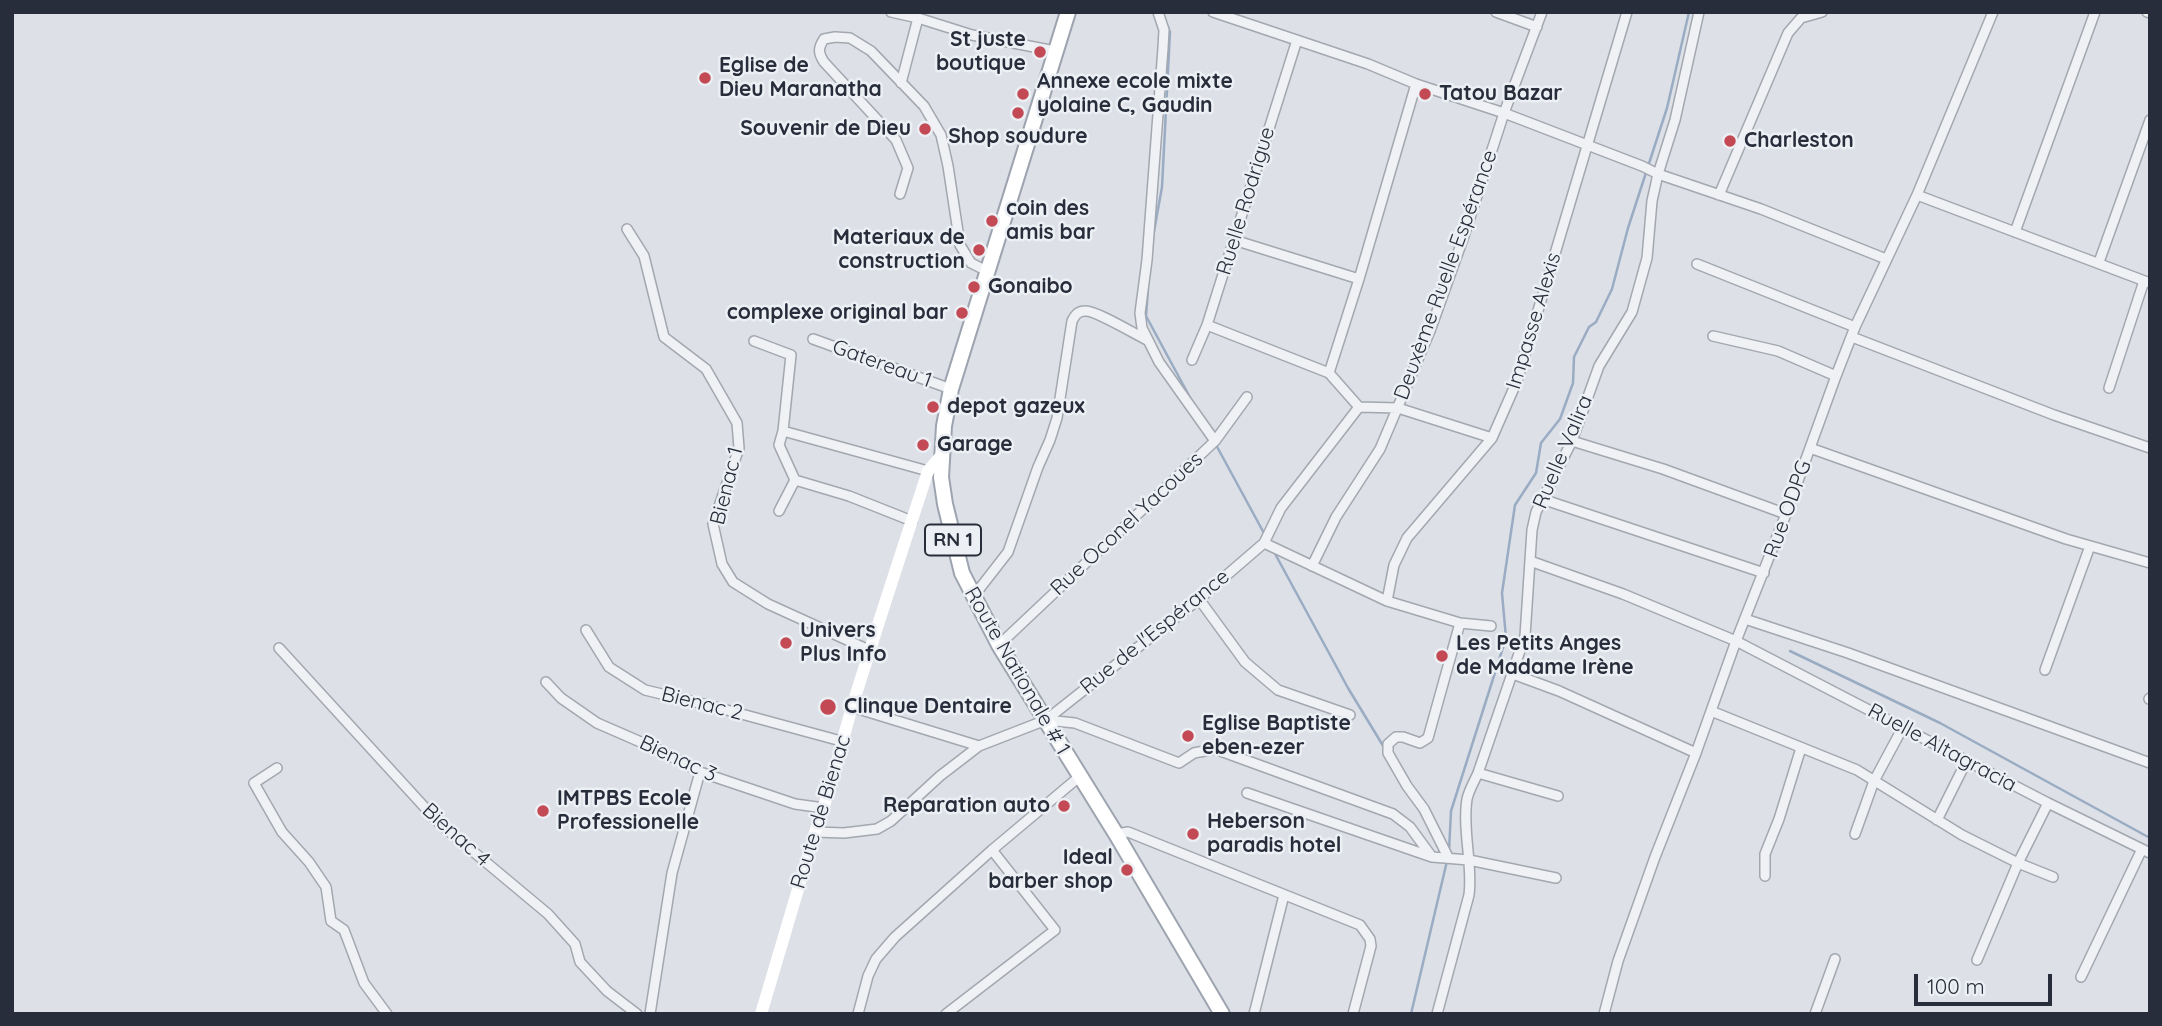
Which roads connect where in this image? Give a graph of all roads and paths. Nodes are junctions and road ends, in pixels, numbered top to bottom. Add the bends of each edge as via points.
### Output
1 (891, 12) edge
2 (1068, 12) edge
3 (1158, 12) edge
4 (1213, 12) edge
5 (1496, 12) edge
6 (1542, 12) edge
7 (1627, 12) edge
8 (1699, 12) edge
9 (1822, 12) edge
10 (1993, 12) edge
11 (2095, 12) edge
12 (918, 18) junction
13 (1537, 27) junction
14 (1297, 40) junction
15 (1055, 51) junction
16 (901, 83) junction
17 (1416, 84) junction
18 (1504, 113) junction
19 (2150, 120) edge
20 (1589, 146) junction
21 (1658, 174) junction
22 (900, 194) dead end
23 (1719, 195) junction
24 (1917, 195) junction
25 (627, 229) dead end
26 (2015, 232) junction
27 (1234, 240) junction
28 (1886, 260) junction
29 (2099, 262) junction
30 (1697, 264) dead end
31 (987, 271) junction
32 (1359, 279) junction
33 (2147, 282) edge
34 (1207, 325) junction
35 (1853, 332) junction
36 (1713, 336) dead end
37 (813, 339) dead end
38 (1147, 340) junction
39 (754, 341) dead end
40 (1192, 360) dead end
41 (1329, 373) junction
42 (1836, 376) junction
43 (2109, 388) dead end
44 (951, 389) junction
45 (1247, 397) dead end
46 (1359, 407) junction
47 (1398, 408) junction
48 (783, 431) junction
49 (1492, 438) junction
50 (1215, 441) junction
51 (1572, 441) junction
52 (1810, 448) junction
53 (2150, 448) edge
54 (942, 455) junction
55 (928, 471) junction
56 (795, 480) junction
57 (1542, 499) junction
58 (779, 511) dead end
59 (1786, 514) junction
60 (912, 521) junction
61 (1264, 543) junction
62 (2090, 546) junction
63 (1530, 561) junction
64 (2150, 563) edge
65 (1312, 566) junction
66 (1764, 573) junction
67 (972, 597) junction
68 (1199, 599) junction
69 (1387, 601) junction
70 (1745, 619) junction
71 (1460, 623) junction
72 (1491, 626) dead end
73 (586, 630) dead end
74 (1736, 641) junction
75 (999, 645) junction
76 (279, 648) dead end
77 (869, 650) junction
78 (2045, 670) dead end
79 (1513, 674) junction
80 (546, 682) dead end
81 (852, 707) junction
82 (1711, 711) junction
83 (1350, 715) dead end
84 (1046, 720) junction
85 (1903, 727) junction
86 (841, 741) junction
87 (979, 746) junction
88 (1801, 748) junction
89 (1696, 753) junction
90 (1966, 760) junction
91 (2150, 763) edge
92 (277, 768) dead end
93 (700, 772) junction
94 (1478, 773) junction
95 (1079, 778) junction
96 (1874, 781) junction
97 (1247, 793) dead end
98 (1558, 796) dead end
99 (2048, 803) junction
100 (824, 808) junction
101 (1937, 820) junction
102 (815, 832) junction
103 (1116, 834) junction
104 (1856, 834) dead end
105 (992, 850) junction
106 (2146, 851) edge
107 (1432, 857) junction
108 (1448, 857) junction
109 (1469, 860) junction
110 (2018, 863) junction
111 (1765, 876) dead end
112 (2053, 877) dead end
113 (1556, 878) dead end
114 (1284, 895) junction
115 (1835, 959) dead end
116 (1977, 960) dead end
117 (2081, 976) dead end
118 (387, 1014) edge
119 (637, 1014) edge
120 (650, 1014) edge
121 (761, 1014) edge
122 (858, 1014) edge
123 (946, 1014) edge
124 (1222, 1014) edge
125 (1254, 1014) edge
126 (1353, 1014) edge
127 (1437, 1014) edge
128 (1604, 1014) edge
129 (1815, 1014) edge

1 - 12 street
2 - 15 main road, Route Nationale # 1 / RN 1
3 - 38 street via 1163,48 1140,313
4 - 14 street
5 - 13 street
6 - 13 street, Deuxème Ruelle Espérance
7 - 20 street, Impasse Alexis
8 - 21 street, Ruelle Valira
9 - 23 street via 1801,18 1788,33
10 - 24 street, Rue ODPG
11 - 26 street
12 - 15 street via 972,35
12 - 16 street
13 - 18 street, Deuxème Ruelle Espérance
14 - 17 street
14 - 27 street, Ruelle Rodrigue
15 - 31 main road, Route Nationale # 1 / RN 1
16 - 22 street via 871,51 850,38 824,39 819,46 824,62 896,140 908,168
16 - 31 street via 924,106 941,135 960,245 971,263
17 - 18 street
17 - 32 street
18 - 20 street
18 - 47 street, Deuxème Ruelle Espérance via 1443,296
19 - 29 street
20 - 21 street
20 - 49 street, Impasse Alexis via 1517,381
21 - 23 street
21 - 51 street, Ruelle Valira via 1647,258 1633,312 1599,366
23 - 28 street
24 - 26 street
24 - 28 street, Rue ODPG
25 - 77 street, Bienac 1 via 644,256 664,337 706,369 737,423 739,448 713,524 722,564 733,582 768,604
26 - 29 street
27 - 32 street
27 - 34 street, Ruelle Rodrigue
28 - 35 street, Rue ODPG
29 - 33 street
30 - 35 street
31 - 44 main road, Route Nationale # 1 / RN 1
32 - 41 street
33 - 43 street
34 - 40 street, Ruelle Rodrigue
34 - 41 street
35 - 42 street, Rue ODPG
35 - 53 street via 2042,411
36 - 42 street via 1778,351
37 - 44 street, Gatereau 1
38 - 50 street
38 - 67 street via 1092,312 1075,315 1050,440 1008,552
39 - 48 street via 791,355
41 - 46 street
42 - 52 street, Rue ODPG
44 - 54 main road, Route Nationale # 1 / RN 1
45 - 50 street, Rue Oconel Yacoues
46 - 47 street
46 - 61 street via 1281,508
47 - 49 street
47 - 65 street, Deuxème Ruelle Espérance via 1380,449 1336,517
48 - 55 street
48 - 56 street via 779,445
49 - 69 street, Impasse Alexis via 1407,538 1394,565
50 - 75 street, Rue Oconel Yacoues
51 - 57 street, Ruelle Valira
51 - 59 street
52 - 59 street, Rue ODPG
52 - 62 street
54 - 55 main road, Route de Bienac
54 - 67 main road, Route Nationale # 1 / RN 1 via 945,504
55 - 60 main road, Route de Bienac
56 - 58 street
56 - 60 street
57 - 63 street, Ruelle Valira via 1532,530
57 - 66 street
59 - 66 street, Rue ODPG
60 - 77 main road, Route de Bienac
61 - 65 street
61 - 68 street, Rue de l'Espérance
62 - 64 street
62 - 78 street
63 - 74 street, Ruelle Altagracia
63 - 79 street, Ruelle Valira via 1525,636
65 - 69 street
66 - 70 street, Rue ODPG
67 - 75 main road, Route Nationale # 1 / RN 1
68 - 83 street via 1245,662 1278,690
68 - 84 street, Rue de l'Espérance
69 - 71 street
70 - 74 street, Rue ODPG
70 - 91 street
71 - 72 street
71 - 108 street via 1428,738 1420,743 1396,737 1387,748
73 - 86 street, Bienac 2 via 609,667 645,690
74 - 82 street, Rue ODPG
74 - 85 street, Ruelle Altagracia
75 - 84 main road, Route Nationale # 1 / RN 1
76 - 119 street, Bienac 4 via 439,823 548,914 575,944 580,962
77 - 81 main road, Route de Bienac
79 - 89 street
79 - 94 street, Ruelle Valira
80 - 93 street, Bienac 3 via 597,723
81 - 86 main road, Route de Bienac
81 - 87 street
82 - 88 street
82 - 89 street, Rue ODPG
84 - 87 street
84 - 95 main road, Route Nationale # 1 / RN 1
84 - 107 street via 1075,723 1179,763 1204,749 1215,749 1393,814 1410,827
85 - 90 street, Ruelle Altagracia
85 - 96 street
86 - 100 main road, Route de Bienac
87 - 102 street via 877,829
88 - 96 street
88 - 111 street via 1765,854
89 - 128 street, Rue ODPG via 1618,961
90 - 99 street, Ruelle Altagracia
90 - 101 street
92 - 118 street via 254,783 282,832 326,887 331,921 344,930 364,983
93 - 100 street, Bienac 3 via 795,804
93 - 120 street via 672,873
94 - 98 street
94 - 109 street, Ruelle Valira via 1466,810
95 - 103 main road, Route Nationale # 1 / RN 1
95 - 105 street
96 - 101 street
96 - 104 street
97 - 107 street
99 - 106 street, Ruelle Altagracia
99 - 110 street
100 - 102 main road, Route de Bienac
101 - 110 street
102 - 121 main road, Route de Bienac
103 - 114 street via 1128,831
103 - 124 main road, Route Nationale # 1 / RN 1
105 - 122 street via 876,959
105 - 123 street via 1055,930
106 - 117 street
107 - 108 street
108 - 109 street
109 - 113 street
109 - 127 street, Ruelle Valira via 1469,895
110 - 112 street
110 - 116 street
114 - 125 street
114 - 126 street via 1360,926 1370,939
115 - 129 street

